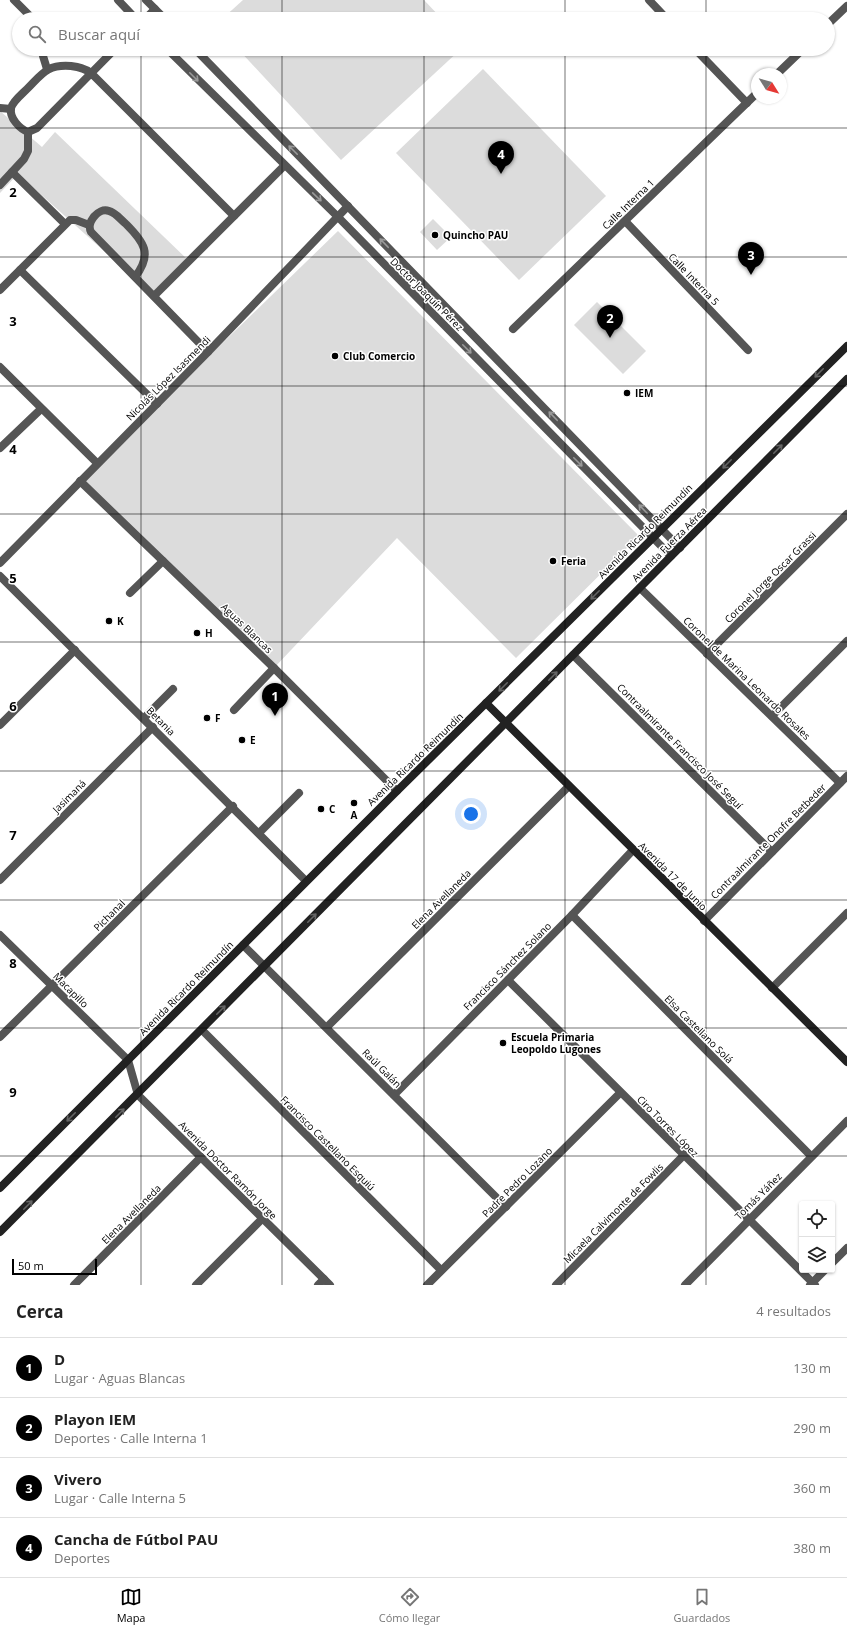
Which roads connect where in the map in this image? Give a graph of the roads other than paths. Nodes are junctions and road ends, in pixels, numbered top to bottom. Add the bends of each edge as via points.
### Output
1 (14, 0) edge
2 (118, 0) edge
3 (146, 0) edge
4 (649, 0) edge
5 (847, 6) edge
6 (155, 9) junction
7 (26, 12) edge
8 (129, 12) edge
9 (152, 12) edge
10 (158, 12) edge
11 (660, 12) edge
12 (835, 17) edge
13 (42, 56) edge
14 (108, 56) edge
15 (173, 56) edge
16 (202, 56) edge
17 (702, 56) edge
18 (796, 56) edge
19 (783, 68) edge
20 (47, 69) junction
21 (91, 73) junction
22 (751, 99) edge
23 (747, 103) junction
24 (0, 108) edge
25 (11, 109) junction
26 (28, 132) junction
27 (284, 166) junction
28 (12, 172) junction
29 (0, 185) edge
30 (348, 206) junction
31 (234, 216) junction
32 (338, 217) junction
33 (625, 221) junction
34 (65, 224) junction
35 (89, 225) junction
36 (20, 270) junction
37 (135, 277) junction
38 (0, 290) edge
39 (154, 296) junction
40 (512, 329) dead end
41 (847, 346) edge
42 (748, 350) dead end
43 (208, 352) junction
44 (0, 367) edge
45 (847, 379) edge
46 (157, 404) junction
47 (41, 409) junction
48 (0, 448) edge
49 (97, 463) junction
50 (80, 481) junction
51 (847, 514) edge
52 (662, 528) junction
53 (653, 537) junction
54 (680, 548) junction
55 (671, 556) junction
56 (163, 561) junction
57 (0, 563) edge
58 (0, 576) edge
59 (640, 588) junction
60 (130, 593) dead end
61 (847, 641) edge
62 (75, 650) junction
63 (707, 654) junction
64 (573, 655) junction
65 (274, 668) junction
66 (173, 689) dead end
67 (486, 703) junction
68 (234, 710) dead end
69 (772, 716) junction
70 (144, 718) junction
71 (506, 723) junction
72 (0, 725) edge
73 (153, 726) junction
74 (847, 776) edge
75 (840, 783) junction
76 (569, 786) junction
77 (397, 791) junction
78 (299, 794) dead end
79 (233, 806) junction
80 (259, 833) junction
81 (633, 850) junction
82 (772, 852) junction
83 (0, 880) edge
84 (306, 881) junction
85 (847, 913) edge
86 (572, 915) junction
87 (704, 921) junction
88 (0, 935) edge
89 (243, 945) junction
90 (264, 967) junction
91 (508, 980) junction
92 (53, 985) junction
93 (772, 988) junction
94 (327, 1027) junction
95 (202, 1030) junction
96 (0, 1037) edge
97 (845, 1057) edge
98 (128, 1060) junction
99 (620, 1093) junction
100 (138, 1095) junction
101 (394, 1095) junction
102 (847, 1121) edge
103 (684, 1156) junction
104 (811, 1156) junction
105 (201, 1157) junction
106 (0, 1188) edge
107 (506, 1206) junction
108 (263, 1218) junction
109 (749, 1220) junction
110 (0, 1232) edge
111 (847, 1248) edge
112 (835, 1260) edge
113 (441, 1270) junction
114 (822, 1273) edge
115 (324, 1283) edge
116 (813, 1284) edge
117 (74, 1285) edge
118 (196, 1285) edge
119 (426, 1285) edge
120 (556, 1285) edge
121 (685, 1285) edge

1 - 7 street
2 - 8 street
3 - 6 street
4 - 11 street
5 - 12 street
6 - 9 street
6 - 10 street
13 - 20 street
14 - 21 street
15 -> 27 street, Doctor Joaquín Pérez
30 -> 16 street, Doctor Joaquín Pérez
17 - 23 street
18 - 19 street
20 - 21 street via 60,65 81,68
20 - 25 street via 14,102
21 - 26 street via 37,128
21 - 31 street
22 - 23 street, Calle Interna 1
23 - 33 street, Calle Interna 1
24 - 25 street
25 - 26 street via 12,118
26 - 28 street via 28,151
27 - 31 street
27 -> 32 street, Doctor Joaquín Pérez
28 - 29 street
28 - 34 street
30 - 32 street, Nicolás López Isasmendi
52 -> 30 street, Doctor Joaquín Pérez
31 - 39 street
32 - 43 street, Nicolás López Isasmendi
32 -> 53 street, Doctor Joaquín Pérez
33 - 40 street, Calle Interna 1
33 - 42 street, Calle Interna 5
34 - 35 street via 70,220 76,220
34 - 36 street
35 - 37 street via 92,232
35 - 37 street via 99,212 109,211 139,237 145,249 145,257 144,264
36 - 38 street
36 - 46 street
37 - 39 street
39 - 43 street
41 -> 52 street, Avenida Ricardo Reimundín
43 - 46 street, Nicolás López Isasmendi
44 - 47 street
54 -> 45 street, Avenida Fuerza Aérea
46 - 49 street, Nicolás López Isasmendi
47 - 48 street
47 - 49 street
49 - 50 street, Nicolás López Isasmendi
50 - 56 street, Aguas Blancas
50 - 57 street, Nicolás López Isasmendi
51 - 63 street, Coronel Jorge Oscar Grassi
52 - 53 street, Avenida Ricardo Reimundín
52 - 54 street, Doctor Joaquín Pérez
53 - 55 street, Doctor Joaquín Pérez
53 -> 67 street, Avenida Ricardo Reimundín
54 - 55 street, Avenida Fuerza Aérea
55 - 59 street, Avenida Fuerza Aérea
56 - 60 street
56 - 65 street, Aguas Blancas
58 - 62 street, Betania
59 - 63 street, Coronel de Marina Leonardo Rosales
59 - 64 street, Avenida Fuerza Aérea
61 - 69 street
62 - 70 street, Betania
62 - 72 street
63 - 69 street, Coronel de Marina Leonardo Rosales
71 -> 64 street, Avenida Fuerza Aérea
64 - 82 street, Contraalmirante Francisco José Seguí
65 - 68 street
65 - 77 street, Aguas Blancas
66 - 70 street
67 - 71 street, Avenida 17 de Junio
67 - 77 street, Avenida Ricardo Reimundín
69 - 75 street, Coronel de Marina Leonardo Rosales
70 - 73 street, Betania
71 - 76 street, Avenida 17 de Junio
90 -> 71 street
73 - 79 street, Betania
73 - 83 street, Jasimaná
74 - 75 street, Contraalmirante Onofre Betbeder
75 - 82 street, Contraalmirante Onofre Betbeder
76 - 81 street, Avenida 17 de Junio
76 - 94 street, Elena Avellaneda
77 - 84 street, Avenida Ricardo Reimundín
78 - 80 street
79 - 80 street, Betania
79 - 92 street, Pichanal
80 - 84 street, Betania
81 - 86 street, Francisco Sánchez Solano
81 - 87 street, Avenida 17 de Junio
82 - 87 street, Contraalmirante Onofre Betbeder
84 - 89 street, Avenida Ricardo Reimundín
85 - 93 street
86 - 91 street, Francisco Sánchez Solano
86 - 104 street, Elsa Castellano Solá
87 - 93 street, Avenida 17 de Junio
88 - 92 street, Macapillo
89 - 90 street, Raúl Galán
89 - 98 street, Avenida Ricardo Reimundín
90 - 94 street, Raúl Galán
95 -> 90 street
91 - 99 street, Ciro Torres López
91 - 101 street, Francisco Sánchez Solano
92 - 96 street, Pichanal
92 - 98 street, Macapillo
93 - 97 street, Avenida 17 de Junio
94 - 101 street, Raúl Galán
95 - 100 street
95 - 113 street, Francisco Castellano Esquiú
98 - 100 street, Avenida Doctor Ramón Jorge
98 -> 106 street, Avenida Ricardo Reimundín
99 - 103 street, Ciro Torres López
99 - 107 street, Padre Pedro Lozano
100 - 105 street, Avenida Doctor Ramón Jorge
110 -> 100 street
101 - 107 street, Raúl Galán
102 - 104 street, Tomás Yáñez
103 - 109 street, Ciro Torres López
103 - 120 street, Micaela Calvimonte de Fowlis
104 - 109 street, Tomás Yáñez
105 - 108 street, Avenida Doctor Ramón Jorge
105 - 117 street, Elena Avellaneda
107 - 113 street, Padre Pedro Lozano
108 - 115 street, Avenida Doctor Ramón Jorge
108 - 118 street
109 - 116 street, Ciro Torres López
109 - 121 street, Tomás Yáñez
111 - 112 street
113 - 119 street, Padre Pedro Lozano
114 - 116 street

